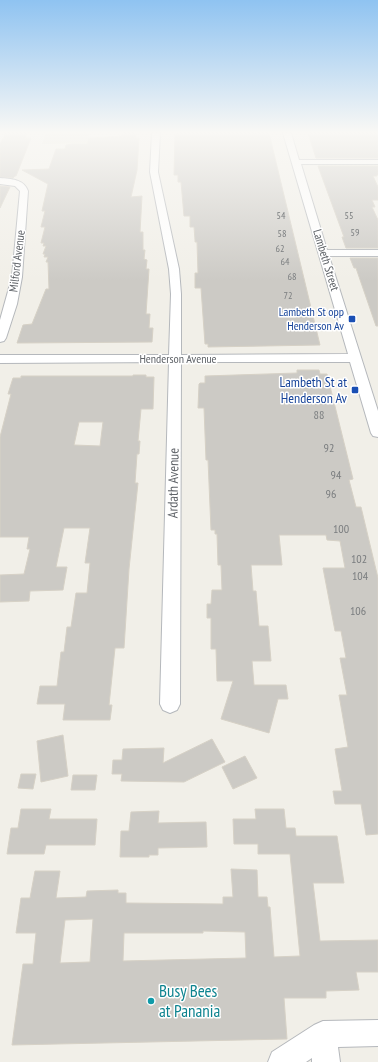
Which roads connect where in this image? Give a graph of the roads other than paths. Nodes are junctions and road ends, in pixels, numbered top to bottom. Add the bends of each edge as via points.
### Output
1 (10, 183) edge
2 (156, 183) edge
3 (302, 183) edge
4 (324, 253) junction
5 (378, 253) edge
6 (0, 338) edge
7 (356, 358) junction
8 (0, 359) edge
9 (175, 359) junction
10 (378, 433) edge
11 (170, 704) dead end
12 (378, 1033) edge
13 (323, 1034) junction
14 (282, 1062) edge
15 (326, 1062) edge

1 - 6 street, Milford Avenue via 19,184 24,191 17,277
2 - 9 street, Ardath Avenue via 176,284
3 - 4 street, Lambeth Street
4 - 5 street
4 - 7 street, Lambeth Street
7 - 9 street, Henderson Avenue
7 - 10 street, Lambeth Street
8 - 9 street, Henderson Avenue
9 - 11 street, Ardath Avenue
12 - 13 street
13 - 14 street
13 - 15 street

